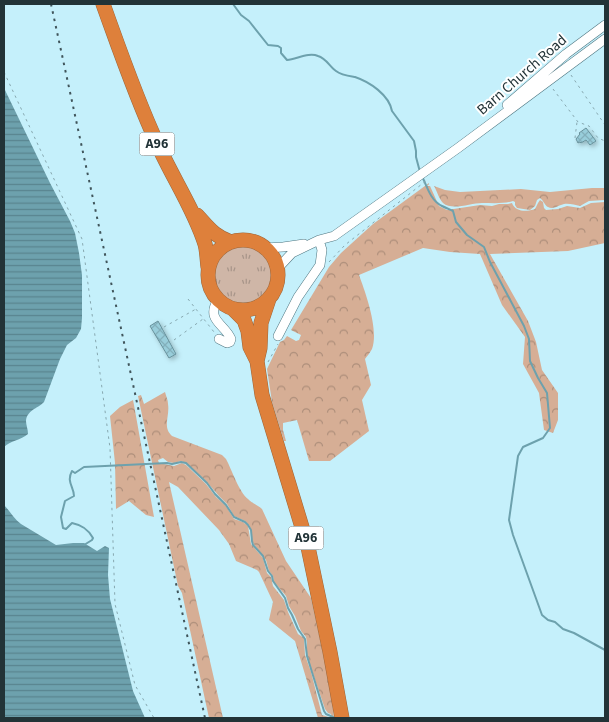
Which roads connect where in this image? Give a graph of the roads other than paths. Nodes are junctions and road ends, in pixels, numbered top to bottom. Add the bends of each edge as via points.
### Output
1 (103, 4) edge
2 (605, 25) edge
3 (605, 39) edge
4 (458, 148) junction
5 (189, 206) junction
6 (231, 242) junction
7 (315, 242) junction
8 (265, 248) junction
9 (208, 267) junction
10 (277, 269) junction
11 (269, 299) junction
12 (218, 300) junction
13 (233, 309) junction
14 (282, 334) road end
15 (219, 340) road end
16 (261, 365) junction
17 (342, 718) edge

1 - 5 highway, A96 via 146,118
2 - 4 street, Barn Church Road via 566,54
3 - 4 street, Barn Church Road
4 - 7 street, Barn Church Road via 334,236
5 - 6 highway, A96 via 213,233
5 - 9 highway, A96 via 205,245
6 - 8 highway, A96 via 247,240
6 - 9 highway via 218,250
7 - 8 street
7 - 10 street via 292,253
7 - 14 street via 322,250 319,268 298,297
8 - 10 highway
9 - 12 highway, A96 via 209,285
10 - 11 highway, A96 via 276,286
11 - 13 highway via 250,309
11 - 16 highway, A96 via 261,323
12 - 13 highway, A96
12 - 15 street via 215,318 232,339 227,343
13 - 16 highway, A96 via 246,322 250,347
16 - 17 highway, A96 via 262,395 308,547

